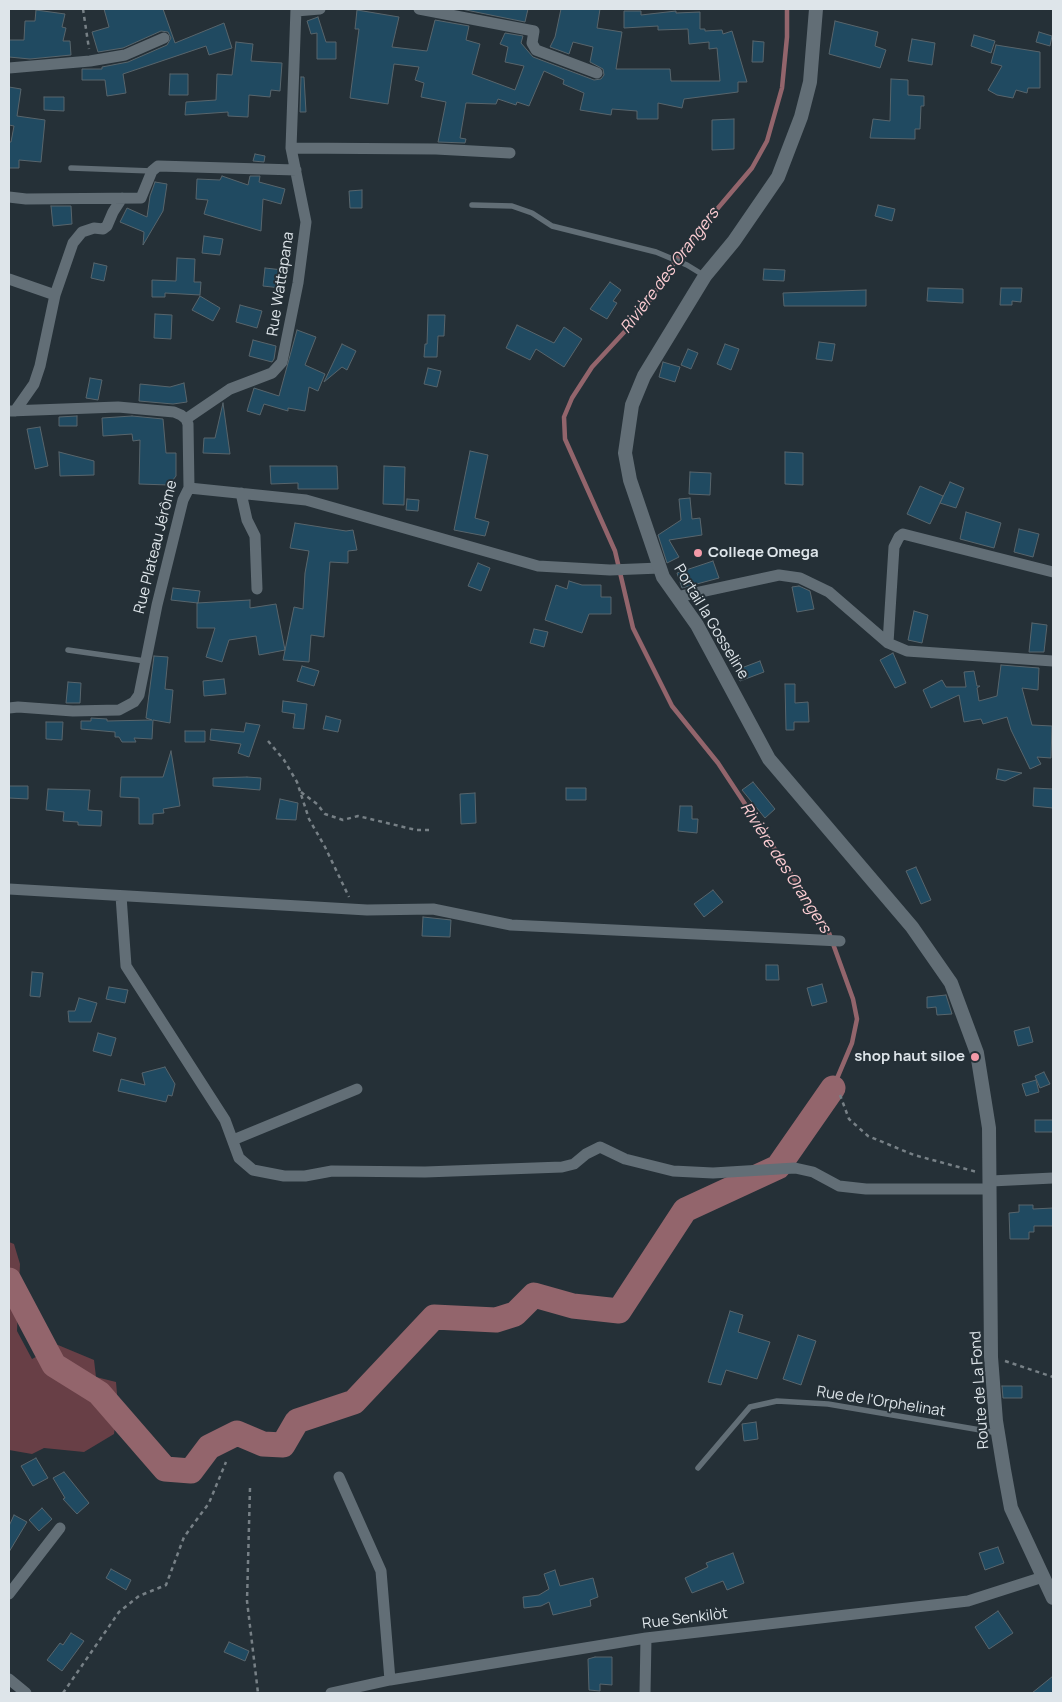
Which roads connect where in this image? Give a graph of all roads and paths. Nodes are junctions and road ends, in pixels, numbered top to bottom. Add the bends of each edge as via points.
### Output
1 (83, 9) edge
2 (320, 9) edge
3 (419, 9) edge
4 (816, 9) edge
5 (296, 10) edge
6 (164, 38) dead end
7 (90, 61) junction
8 (9, 68) edge
9 (597, 73) dead end
10 (291, 148) junction
11 (510, 153) dead end
12 (71, 168) dead end
13 (296, 170) junction
14 (152, 171) junction
15 (9, 197) edge
16 (122, 198) junction
17 (472, 205) dead end
18 (705, 276) junction
19 (9, 279) edge
20 (55, 295) junction
21 (12, 411) edge
22 (186, 419) junction
23 (189, 488) junction
24 (240, 493) junction
25 (660, 568) junction
26 (1053, 572) edge
27 (257, 589) dead end
28 (677, 597) junction
29 (888, 643) junction
30 (68, 650) dead end
31 (145, 661) junction
32 (1053, 661) edge
33 (9, 708) edge
34 (268, 740) dead end
35 (300, 792) junction
36 (429, 830) dead end
37 (9, 889) edge
38 (121, 896) junction
39 (367, 910) junction
40 (840, 941) dead end
41 (357, 1089) dead end
42 (840, 1095) dead end
43 (232, 1140) junction
44 (1053, 1178) edge
45 (990, 1189) junction
46 (991, 1357) junction
47 (1053, 1377) edge
48 (998, 1433) junction
49 (226, 1462) dead end
50 (698, 1468) dead end
51 (339, 1477) dead end
52 (250, 1488) dead end
53 (60, 1528) dead end
54 (1043, 1577) junction
55 (9, 1594) edge
56 (1053, 1598) edge
57 (646, 1638) junction
58 (9, 1679) edge
59 (390, 1680) junction
60 (26, 1693) edge
61 (63, 1693) edge
62 (258, 1693) edge
63 (331, 1693) edge
64 (645, 1693) edge

1 - 7 path
2 - 5 street
3 - 9 street via 534,31 532,43 536,50
4 - 18 street, Portail la Gosseline via 810,82 801,117 778,177 734,241
5 - 10 street, Rue Wattapana
6 - 7 street via 125,55
7 - 8 street
10 - 11 street
10 - 13 street, Rue Wattapana
12 - 14 lane
13 - 14 street via 158,166
13 - 22 street, Rue Wattapana via 306,222 282,362 272,374 230,389
14 - 16 street via 140,198
15 - 16 street via 26,200
16 - 20 street via 107,226 89,229 76,238
17 - 18 lane via 512,206 532,213 552,226 656,252
18 - 25 street, Portail la Gosseline via 644,376 626,430 625,453 630,480
19 - 20 street
20 - 21 street via 34,384
21 - 22 street via 118,407 174,412
22 - 23 street, Rue Plateau Jérôme
23 - 24 street
23 - 31 street, Rue Plateau Jérôme via 182,500
24 - 25 street via 306,500 538,566 610,570
24 - 27 street via 255,536
25 - 28 street, Portail la Gosseline
26 - 29 street via 903,534 894,547
28 - 29 street via 779,575 800,578 829,592
28 - 45 street, Portail la Gosseline via 697,624 769,759 912,927 952,983 977,1054 989,1128
29 - 32 street via 907,652
30 - 31 lane
31 - 33 street, Rue Plateau Jérôme via 139,695 134,702 119,710
34 - 35 path via 284,760
35 - 36 path via 317,804 324,814 343,820 358,816 416,830
35 - 39 path via 309,819 353,905
37 - 38 street
38 - 39 street
38 - 43 street via 126,966 225,1120
39 - 40 street via 433,909 511,925
41 - 43 street
42 - 45 path via 849,1119 868,1136 914,1155 973,1170
43 - 45 street via 245,1166 266,1174 284,1176 332,1171 425,1172 562,1167 574,1164 600,1147 638,1163 680,1172 795,1168 812,1172 839,1186 866,1189
44 - 45 street
45 - 46 street, Route de La Fond
46 - 47 path
46 - 48 street, Route de La Fond
48 - 50 lane, Rue de l'Orphelinat via 828,1404 777,1401 750,1407
48 - 54 street, Route de La Fond via 1011,1508
49 - 61 path via 209,1503 184,1537 166,1585 139,1596 119,1612
51 - 59 street via 381,1571
52 - 62 path via 247,1601
53 - 55 street
54 - 56 street, Route de La Fond
54 - 57 street, Rue Senkilòt via 968,1601
57 - 59 street, Rue Senkilòt
57 - 64 street
58 - 60 street
59 - 63 street, Rue Senkilòt

